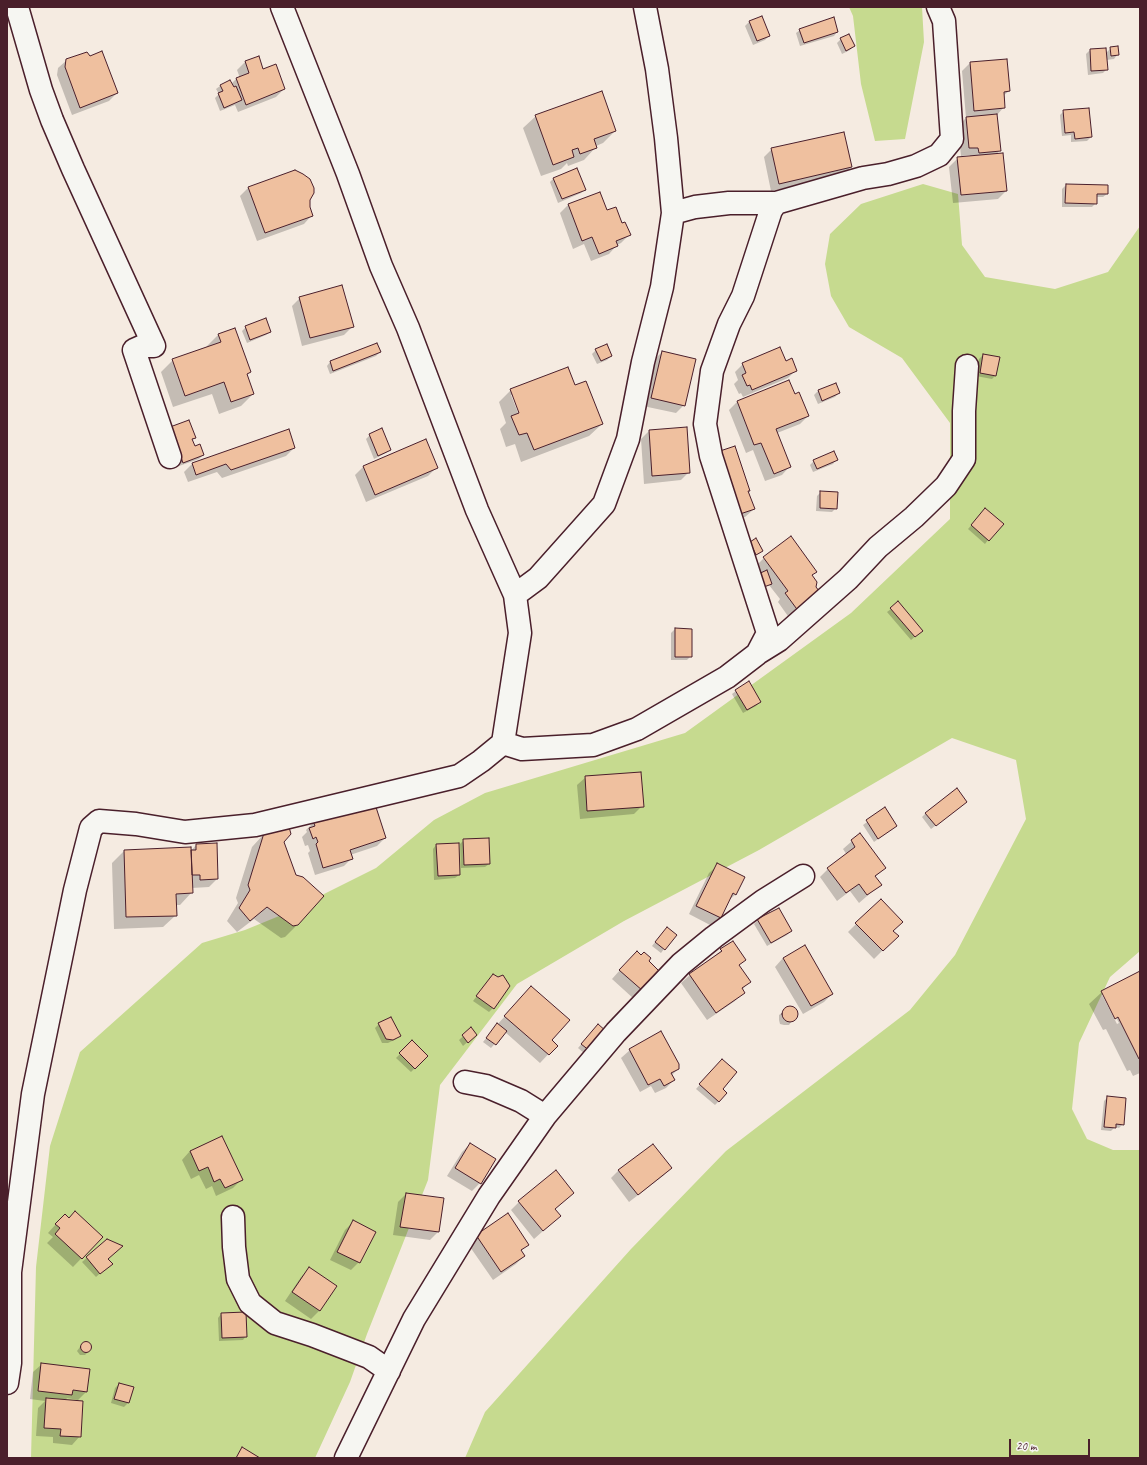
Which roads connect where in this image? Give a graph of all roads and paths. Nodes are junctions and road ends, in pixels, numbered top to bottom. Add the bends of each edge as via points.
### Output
1 (17, 7) edge
2 (282, 7) edge
3 (645, 7) edge
4 (938, 7) edge
5 (776, 203) junction
6 (673, 213) junction
7 (967, 366) dead end
8 (170, 457) dead end
9 (516, 595) junction
10 (792, 629) junction
11 (768, 634) junction
12 (758, 654) junction
13 (503, 744) junction
14 (803, 876) dead end
15 (465, 1082) dead end
16 (546, 1116) junction
17 (233, 1217) dead end
18 (389, 1371) junction
19 (7, 1384) edge
20 (346, 1458) edge

1 - 8 street via 52,120 154,346 143,346 134,350
2 - 9 street via 348,174 381,266 408,328 476,510
3 - 6 street via 657,69
4 - 5 street via 944,21 952,139 939,155 916,166
5 - 6 street via 729,203
5 - 11 street via 771,210 743,296 729,324 712,370 705,424 711,456
6 - 9 street via 662,287 643,362 628,439 604,504 538,578
7 - 10 street via 964,459 946,486
9 - 13 street via 520,633
10 - 11 street
10 - 12 street
11 - 12 street
12 - 13 street via 727,677 637,729 593,744 522,749
13 - 19 street via 459,776 255,825 185,832 100,821 92,828 75,890 33,1094 10,1272 10,1363
14 - 16 street via 763,901 682,964 616,1032
15 - 16 street via 486,1086 521,1101
16 - 18 street via 486,1202 414,1319
17 - 18 street via 238,1279 250,1302 275,1323 369,1357
18 - 20 street

